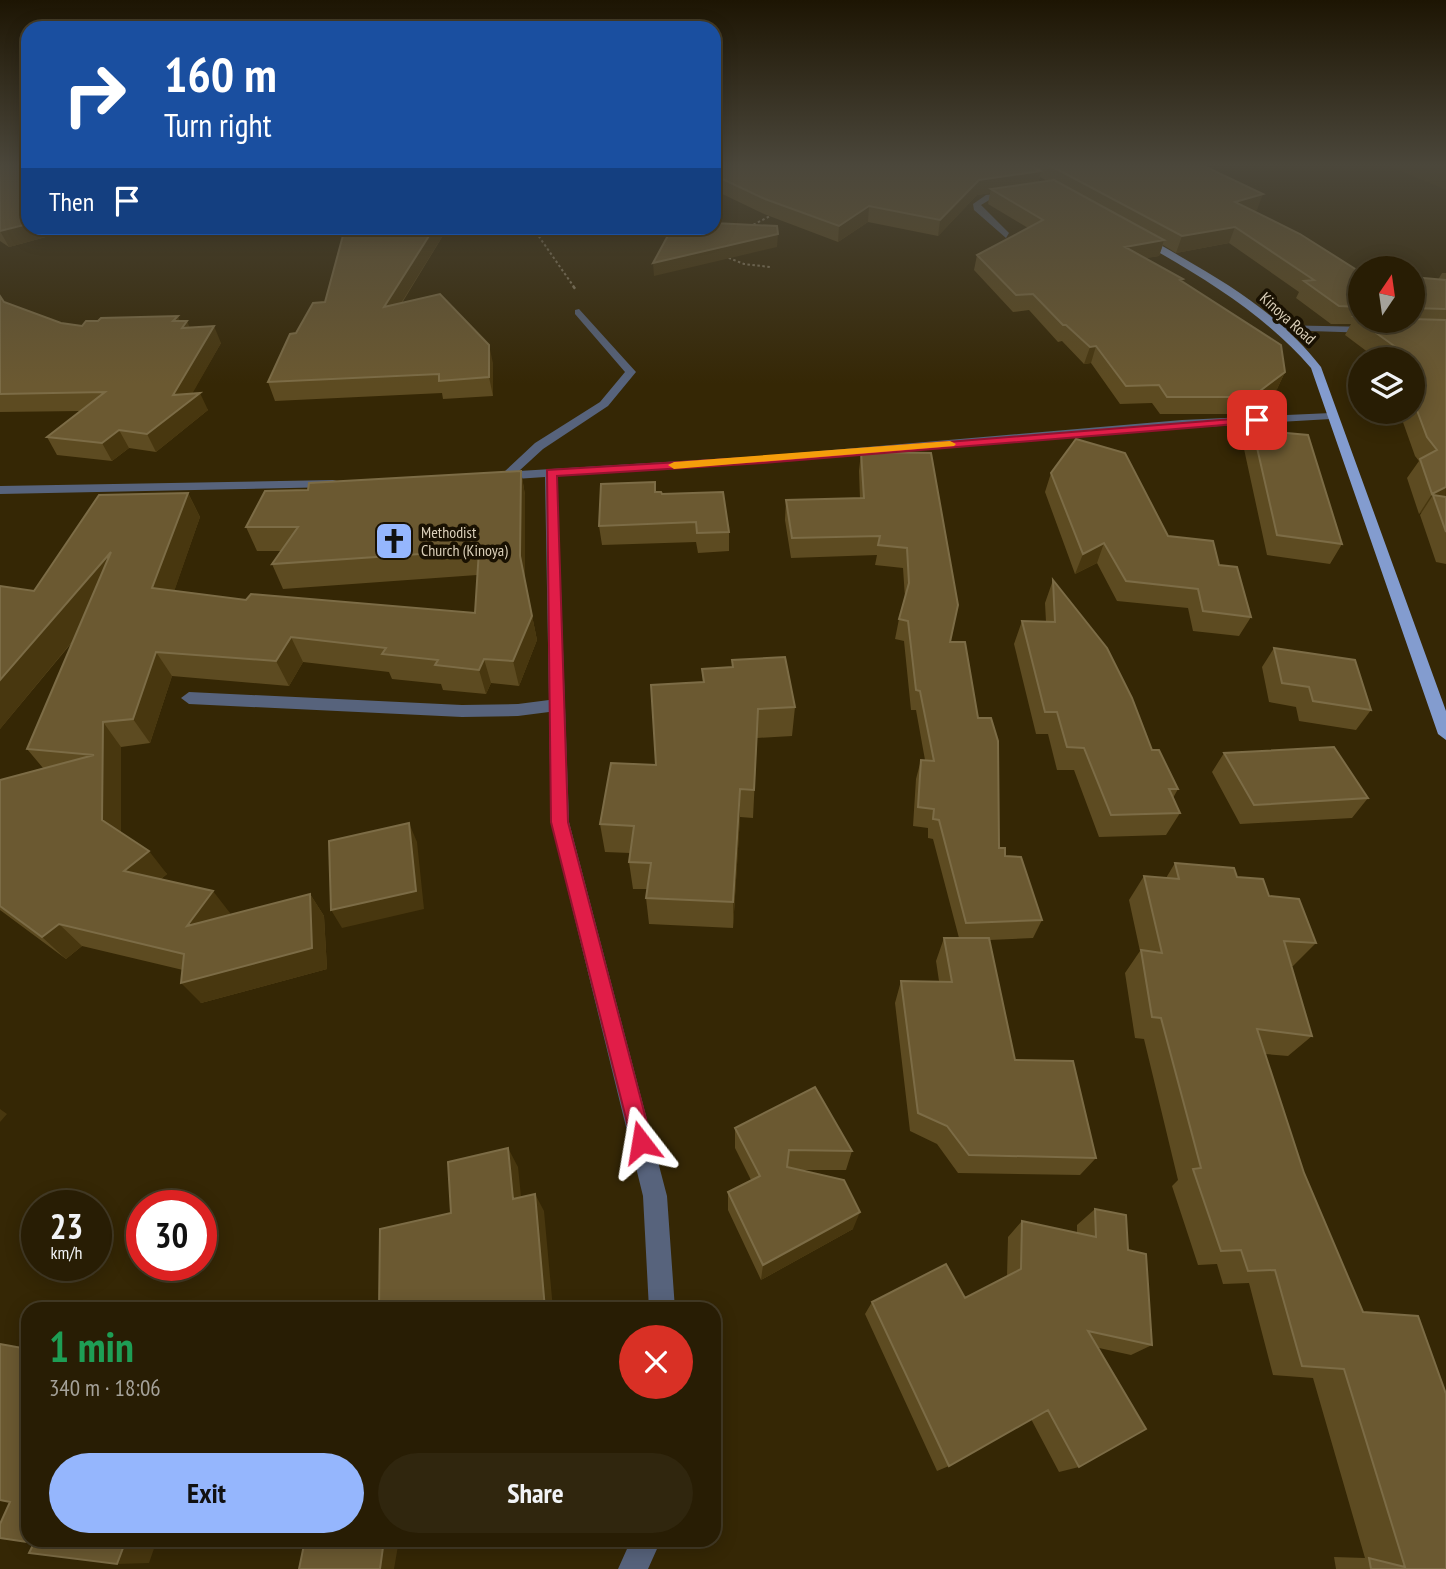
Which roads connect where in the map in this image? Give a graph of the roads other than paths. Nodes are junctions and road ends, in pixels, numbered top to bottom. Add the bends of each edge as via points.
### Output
1 (1140, 238) edge
2 (579, 312) road end
3 (1278, 327) junction
4 (1348, 329) edge
5 (1331, 416) junction
6 (551, 473) junction
7 (508, 475) junction
8 (481, 477) edge
9 (346, 484) edge
10 (0, 490) edge
11 (189, 698) dead end
12 (556, 705) junction
13 (1446, 734) edge
14 (662, 1302) edge
15 (643, 1547) edge
16 (633, 1569) edge

1 - 3 main road, Kinoya Road via 1226,287
2 - 7 street via 631,372 604,404 539,446
3 - 4 street
3 - 5 main road, Kinoya Road via 1316,367
5 - 6 street
5 - 13 main road, Kinoya Road
6 - 7 street
6 - 12 street
7 - 8 street
9 - 10 street
11 - 12 street via 462,711
12 - 14 street via 559,822 655,1196
15 - 16 street

